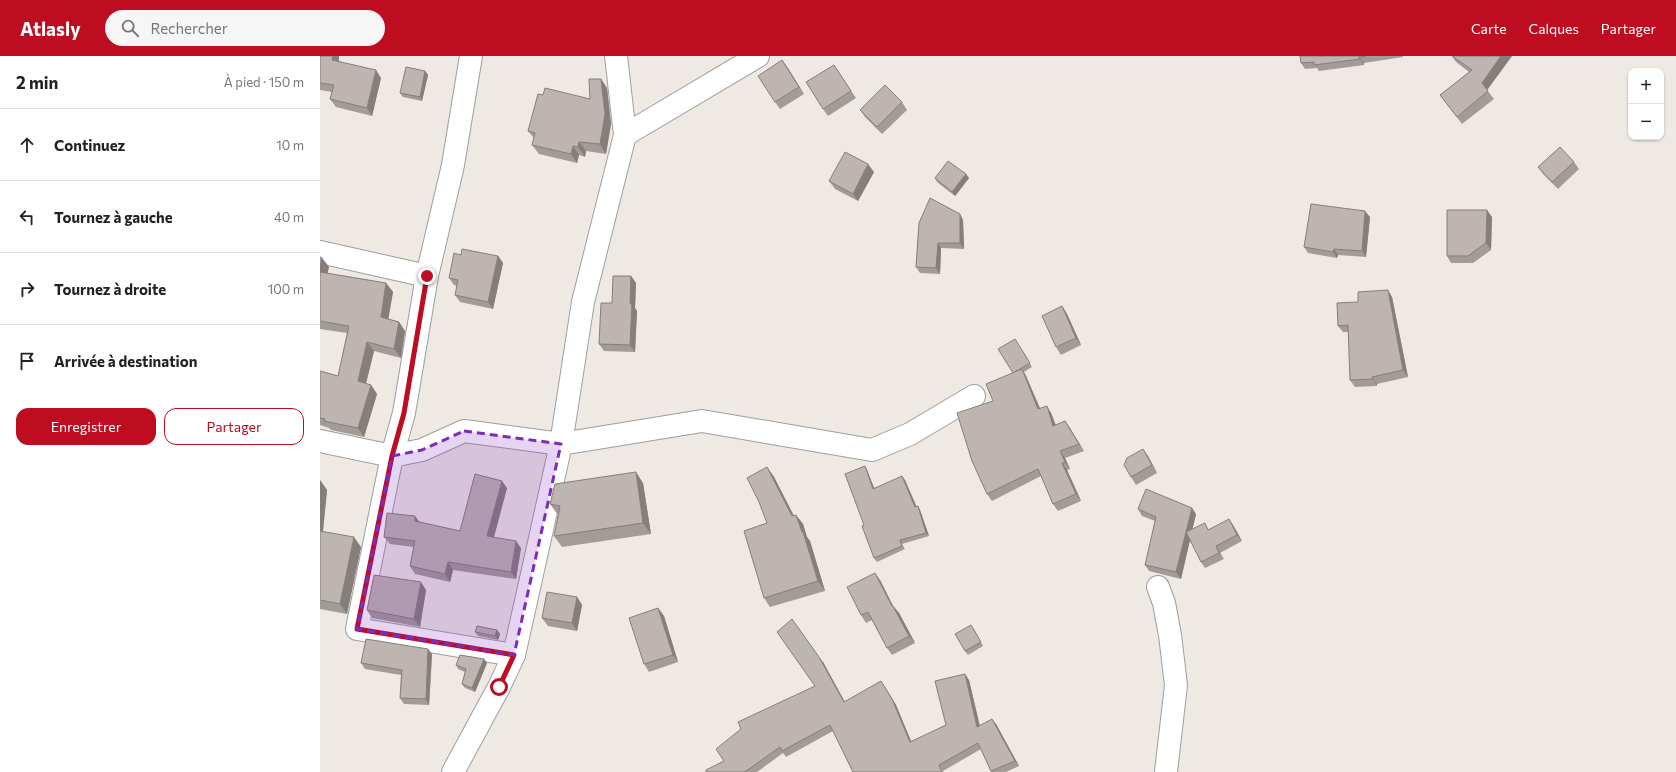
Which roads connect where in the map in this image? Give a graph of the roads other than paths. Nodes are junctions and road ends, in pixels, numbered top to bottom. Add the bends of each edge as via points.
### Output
1 (471, 56) edge
2 (616, 56) edge
3 (758, 56) edge
4 (625, 135) junction
5 (320, 252) edge
6 (427, 276) junction
7 (974, 396) dead end
8 (320, 441) edge
9 (561, 444) junction
10 (392, 456) junction
11 (1158, 587) dead end
12 (514, 655) junction
13 (453, 772) edge
14 (1166, 772) edge

1 - 6 street via 453,166
2 - 4 street
3 - 4 street
4 - 9 street via 583,302
5 - 6 street
6 - 10 street via 404,413
7 - 9 street via 910,434 872,450 702,420
8 - 10 street
9 - 10 street via 464,431 422,450
9 - 12 street
10 - 12 street via 357,629
11 - 14 street via 1170,635 1176,685
12 - 13 street

